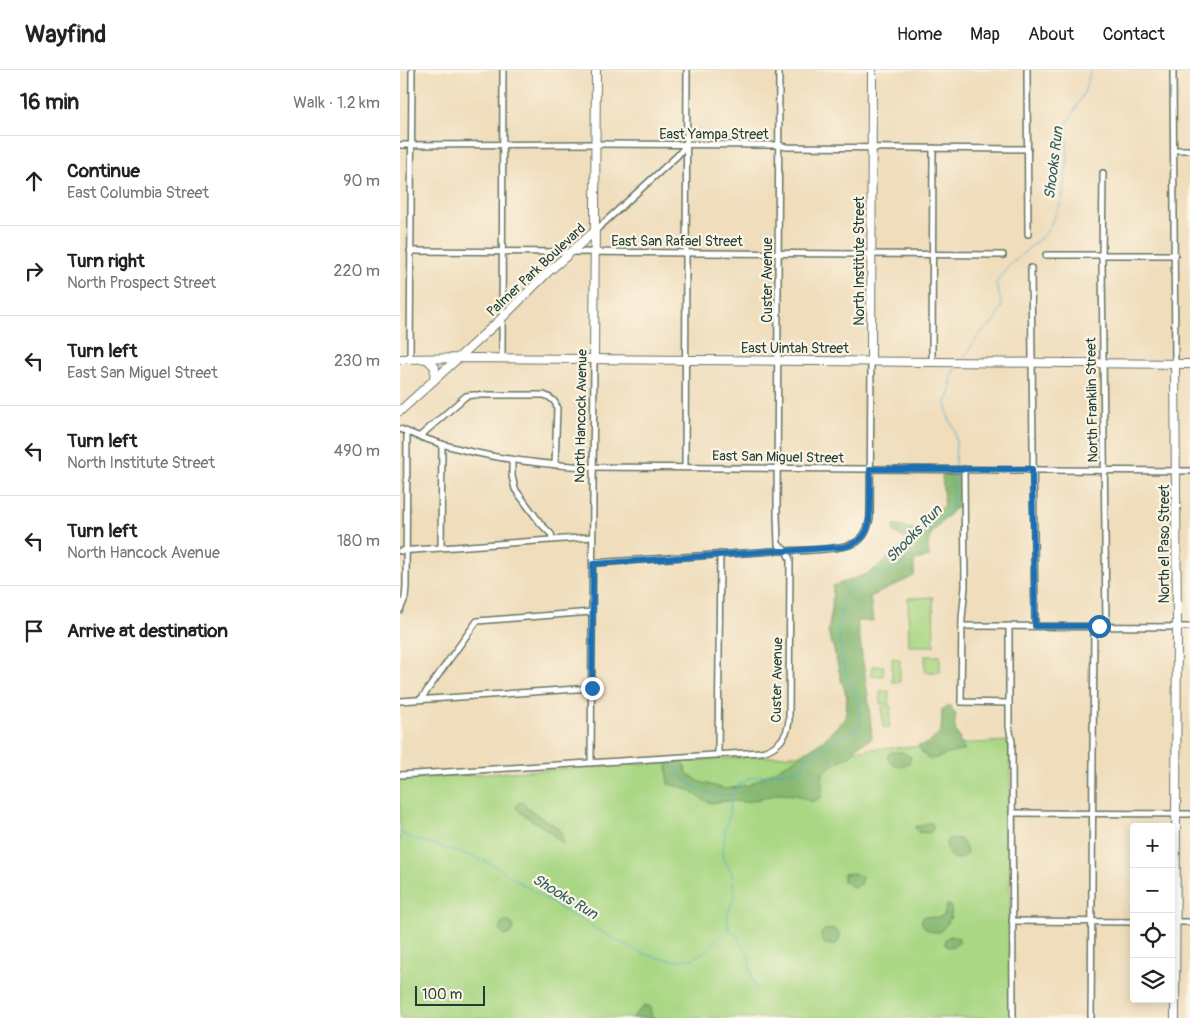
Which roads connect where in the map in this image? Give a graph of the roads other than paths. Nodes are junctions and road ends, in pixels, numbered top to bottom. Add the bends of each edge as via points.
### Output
1 (412, 70) edge
2 (503, 70) edge
3 (596, 70) edge
4 (687, 70) edge
5 (779, 70) edge
6 (872, 70) edge
7 (1027, 70) edge
8 (1173, 70) edge
9 (596, 144) junction
10 (400, 145) edge
11 (411, 145) junction
12 (503, 145) junction
13 (687, 145) junction
14 (779, 145) junction
15 (872, 147) junction
16 (933, 148) junction
17 (1028, 149) junction
18 (1174, 150) junction
19 (1190, 150) edge
20 (1103, 173) dead end
21 (595, 231) junction
22 (1028, 234) dead end
23 (410, 251) junction
24 (502, 252) junction
25 (549, 252) junction
26 (570, 252) junction
27 (595, 252) junction
28 (687, 253) junction
29 (778, 253) junction
30 (872, 254) junction
31 (932, 254) junction
32 (1003, 255) dead end
33 (1046, 255) dead end
34 (1102, 255) junction
35 (1175, 256) junction
36 (556, 266) junction
37 (1031, 268) dead end
38 (502, 318) junction
39 (458, 358) junction
40 (502, 358) junction
41 (400, 359) edge
42 (410, 359) junction
43 (427, 359) junction
44 (594, 359) junction
45 (686, 360) junction
46 (778, 361) junction
47 (871, 361) junction
48 (936, 362) junction
49 (1032, 362) junction
50 (1103, 363) junction
51 (1176, 364) junction
52 (1190, 364) edge
53 (434, 380) junction
54 (400, 411) edge
55 (400, 429) edge
56 (407, 432) junction
57 (419, 437) junction
58 (442, 444) junction
59 (512, 460) junction
60 (555, 465) junction
61 (593, 467) junction
62 (685, 467) junction
63 (777, 468) junction
64 (870, 469) junction
65 (961, 469) junction
66 (1032, 469) junction
67 (1104, 470) junction
68 (1190, 470) edge
69 (1177, 471) junction
70 (592, 537) junction
71 (553, 540) junction
72 (441, 548) junction
73 (403, 551) edge
74 (786, 551) junction
75 (720, 554) junction
76 (593, 564) junction
77 (400, 610) edge
78 (592, 612) junction
79 (962, 626) junction
80 (1009, 626) junction
81 (1035, 626) junction
82 (1094, 626) junction
83 (1106, 626) junction
84 (1190, 627) edge
85 (1176, 628) junction
86 (592, 688) junction
87 (420, 700) junction
88 (400, 701) edge
89 (1009, 703) junction
90 (718, 755) junction
91 (591, 763) junction
92 (400, 775) edge
93 (1012, 813) junction
94 (1093, 814) junction
95 (1176, 814) junction
96 (1190, 814) edge
97 (1173, 913) edge
98 (1012, 921) junction
99 (1092, 921) junction
100 (1130, 922) edge
101 (1175, 922) edge
102 (1190, 922) edge
103 (1174, 958) edge
104 (1013, 1018) edge
105 (1091, 1018) edge
106 (1175, 1018) edge

1 - 11 street
2 - 12 street
3 - 9 main road, North Hancock Avenue
4 - 13 street
5 - 14 street, Custer Avenue
6 - 15 main road, North Institute Street
7 - 17 street
8 - 18 street, North el Paso Street
9 - 12 street, East Yampa Street
9 - 13 street, East Yampa Street
9 - 21 main road, North Hancock Avenue
10 - 11 street, East Yampa Street
11 - 12 street, East Yampa Street
11 - 23 street
12 - 24 street
13 - 14 street, East Yampa Street
13 - 21 street, Palmer Park Boulevard
13 - 28 street
14 - 15 street, East Yampa Street
14 - 29 street, Custer Avenue
15 - 16 street, East Yampa Street
15 - 30 main road, North Institute Street
16 - 17 street, East Yampa Street
16 - 31 street
17 - 22 street
18 - 19 street
18 - 35 street, North el Paso Street
20 - 34 street, North Franklin Street
21 - 26 main road, Palmer Park Boulevard
21 - 27 main road, North Hancock Avenue
23 - 24 street, East San Rafael Street
23 - 42 street
24 - 25 street, East San Rafael Street
24 - 38 street
25 - 26 street, East San Rafael Street
25 - 36 street via 554,255
26 - 27 street, East San Rafael Street
26 - 36 main road, Palmer Park Boulevard
27 - 28 street, East San Rafael Street
27 - 44 main road, North Hancock Avenue
28 - 29 street, East San Rafael Street
28 - 45 street
29 - 30 street, East San Rafael Street
29 - 46 street, Custer Avenue
30 - 31 street, East San Rafael Street
30 - 47 main road, North Institute Street
31 - 32 street, East San Rafael Street
31 - 48 street
33 - 34 street
34 - 35 street
34 - 50 street, North Franklin Street
35 - 51 street, North el Paso Street
36 - 38 main road, Palmer Park Boulevard
37 - 49 street
38 - 39 main road, Palmer Park Boulevard
38 - 40 street
39 - 40 main road, East Uintah Street
39 - 43 main road, East Uintah Street
39 - 53 main road, Palmer Park Boulevard
40 - 44 main road, East Uintah Street
41 - 42 main road, East Uintah Street
42 - 43 main road, East Uintah Street
43 - 53 main road via 435,368
44 - 45 main road, East Uintah Street
44 - 61 street, North Hancock Avenue
45 - 46 main road, East Uintah Street
45 - 62 street
46 - 47 main road, East Uintah Street
46 - 63 street, Custer Avenue
47 - 48 main road, East Uintah Street
47 - 64 street, North Institute Street
48 - 49 main road, East Uintah Street
49 - 50 main road, East Uintah Street
49 - 66 street
50 - 51 main road, East Uintah Street
50 - 67 street, North Franklin Street
51 - 52 main road, East Uintah Street
51 - 69 main road, North el Paso Street
53 - 54 main road, Palmer Park Boulevard
55 - 56 street, East San Miguel Street
56 - 57 street, East San Miguel Street
56 - 73 street
57 - 58 street, East San Miguel Street
57 - 60 street via 466,396 544,395 554,401 557,408
58 - 59 street, East San Miguel Street
58 - 72 street
59 - 60 street, East San Miguel Street
59 - 71 street via 515,489
60 - 61 street, East San Miguel Street
61 - 62 street, East San Miguel Street
61 - 70 street, North Hancock Avenue
62 - 63 street, East San Miguel Street
63 - 64 street, East San Miguel Street
63 - 74 street, Custer Avenue via 778,544
64 - 65 street, East San Miguel Street
64 - 74 street, North Institute Street via 869,523 860,540 842,547
65 - 66 street, East San Miguel Street
65 - 79 street via 965,587
66 - 67 street, East San Miguel Street
66 - 81 street
67 - 69 street, East San Miguel Street
67 - 83 street, North Franklin Street
68 - 69 street, East San Miguel Street
69 - 85 main road, North el Paso Street
70 - 71 street
70 - 76 street, North Hancock Avenue
71 - 72 street
72 - 73 street
73 - 77 street via 405,598
74 - 75 street, North Institute Street
74 - 90 street, Custer Avenue via 790,558 787,730 779,743 761,752
75 - 76 street, North Institute Street
75 - 90 street
76 - 78 street, North Hancock Avenue
78 - 86 street, North Hancock Avenue
78 - 87 street via 477,621
79 - 80 street
79 - 89 street via 961,702
80 - 81 street
80 - 89 street
81 - 82 street
82 - 83 street
82 - 94 street
83 - 85 street
84 - 85 street
85 - 95 main road, North el Paso Street
86 - 87 street
86 - 91 street, North Hancock Avenue
87 - 88 street
89 - 93 street
90 - 91 street
91 - 92 street
93 - 94 street
93 - 98 street
94 - 95 street
94 - 99 street
95 - 96 street
95 - 97 main road, North el Paso Street
98 - 99 street
98 - 104 street
99 - 100 street
99 - 105 street
101 - 102 street
103 - 106 main road, North el Paso Street

